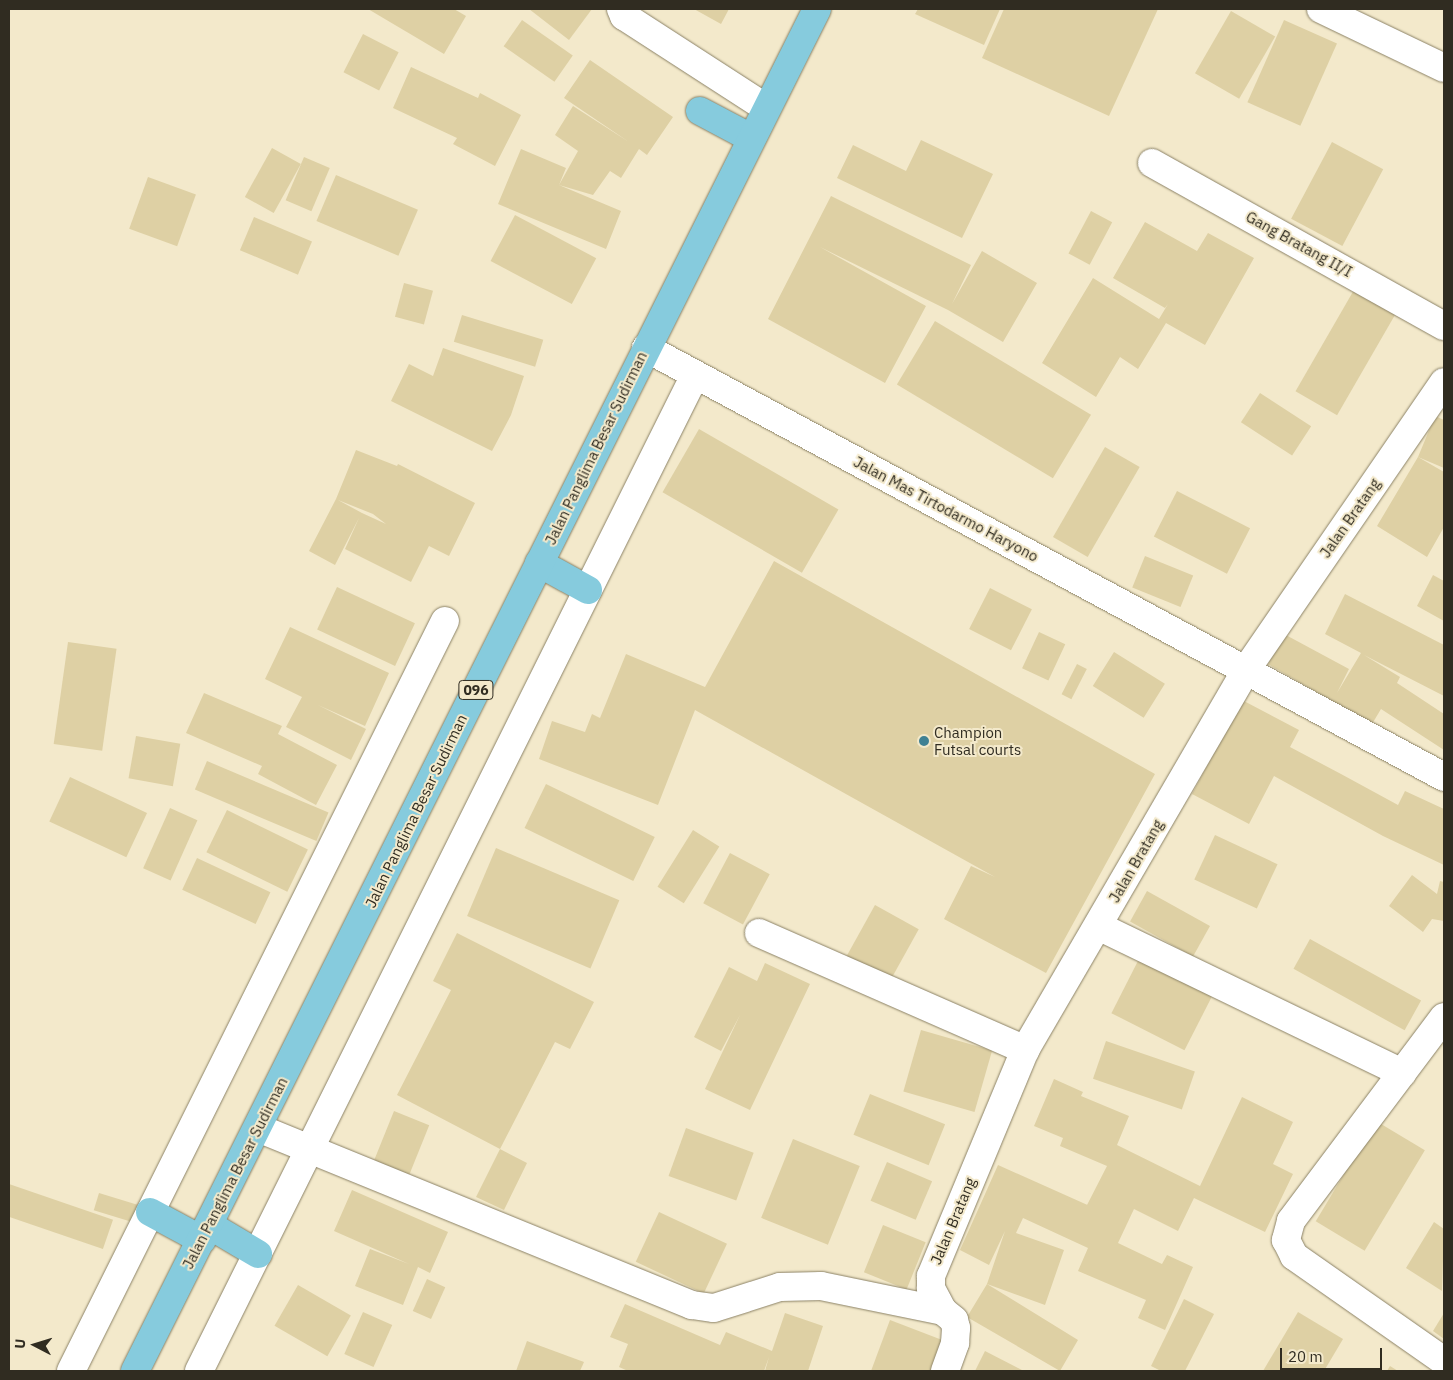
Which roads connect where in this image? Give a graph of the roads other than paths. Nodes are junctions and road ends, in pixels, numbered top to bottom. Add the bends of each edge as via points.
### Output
1 (621, 9) edge
2 (817, 9) edge
3 (1322, 9) edge
4 (1444, 68) edge
5 (766, 108) junction
6 (700, 111) dead end
7 (751, 138) junction
8 (1152, 163) dead end
9 (1444, 326) edge
10 (646, 348) junction
11 (695, 375) junction
12 (1444, 382) edge
13 (539, 563) junction
14 (588, 590) junction
15 (445, 621) dead end
16 (1246, 670) junction
17 (1444, 777) edge
18 (1098, 926) junction
19 (759, 933) dead end
20 (1444, 1016) edge
21 (1025, 1050) junction
22 (1402, 1074) junction
23 (258, 1128) junction
24 (311, 1150) junction
25 (150, 1212) junction
26 (206, 1232) junction
27 (258, 1254) junction
28 (943, 1311) junction
29 (1444, 1361) edge
30 (70, 1371) edge
31 (136, 1371) edge
32 (199, 1371) edge
33 (945, 1371) edge

1 - 5 street via 624,16
2 - 5 main road, Jalan Panglima Besar Sudirman / 096
3 - 4 street
5 - 7 main road, Jalan Panglima Besar Sudirman / 096
6 - 7 main road
7 - 10 main road, Jalan Panglima Besar Sudirman / 096
8 - 9 street, Gang Bratang II/I
10 - 11 street, Jalan Mas Tirtodarmo Haryono
10 - 13 main road, Jalan Panglima Besar Sudirman / 096
11 - 14 street
11 - 16 street, Jalan Mas Tirtodarmo Haryono
12 - 16 street, Jalan Bratang
13 - 14 main road
13 - 23 main road, Jalan Panglima Besar Sudirman / 096
14 - 24 street
15 - 25 street
16 - 17 street, Jalan Mas Tirtodarmo Haryono
16 - 18 street, Jalan Bratang
18 - 21 street, Jalan Bratang
18 - 22 street
19 - 21 street
20 - 22 street
21 - 28 street, Jalan Bratang via 933,1267 931,1288
22 - 29 street via 1291,1221 1286,1240 1294,1256
23 - 24 street
23 - 26 main road, Jalan Panglima Besar Sudirman / 096
24 - 27 street
24 - 28 street via 692,1305 714,1308 780,1287 821,1286
25 - 26 main road
25 - 30 street
26 - 27 main road
26 - 31 main road, Jalan Panglima Besar Sudirman / 096
27 - 32 street
28 - 33 street, Jalan Bratang via 954,1320 956,1328 955,1343

